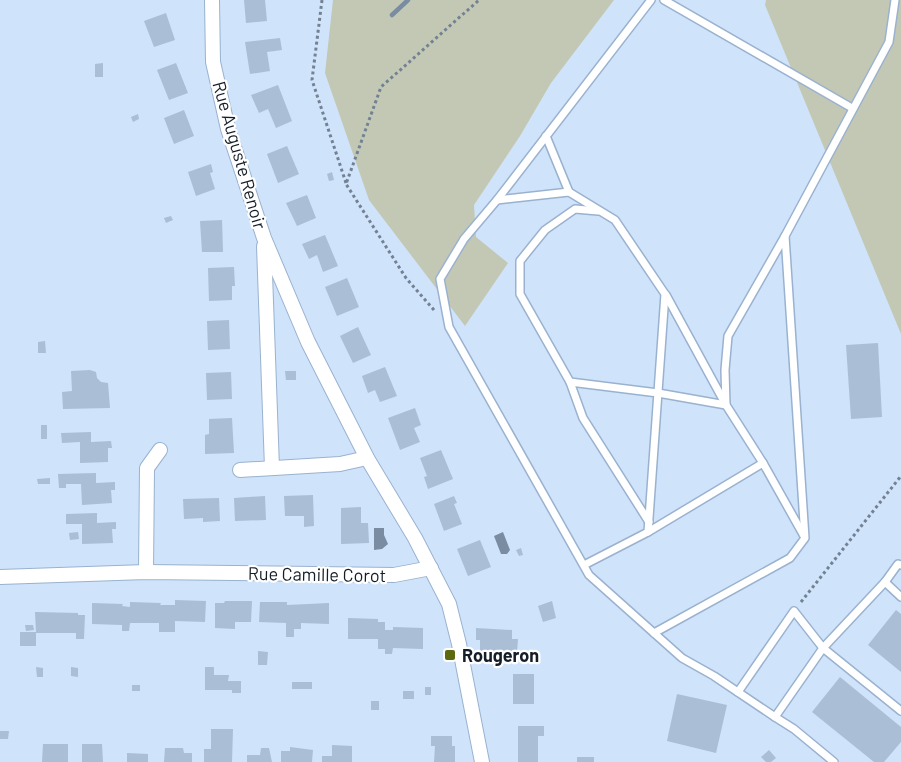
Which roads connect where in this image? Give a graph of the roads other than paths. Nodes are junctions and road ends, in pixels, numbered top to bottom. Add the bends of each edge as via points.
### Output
1 (212, 0) edge
2 (651, 0) edge
3 (664, 0) edge
4 (895, 0) edge
5 (852, 108) junction
6 (546, 136) junction
7 (569, 192) junction
8 (497, 200) junction
9 (600, 211) junction
10 (785, 236) junction
11 (264, 238) junction
12 (665, 294) junction
13 (570, 382) junction
14 (658, 393) junction
15 (726, 405) junction
16 (160, 450) dead end
17 (367, 458) junction
18 (763, 463) junction
19 (272, 468) junction
20 (240, 470) dead end
21 (649, 522) junction
22 (648, 532) junction
23 (806, 538) junction
24 (584, 565) junction
25 (901, 566) edge
26 (431, 568) junction
27 (146, 572) junction
28 (0, 577) edge
29 (885, 582) junction
30 (901, 597) edge
31 (654, 633) junction
32 (823, 648) junction
33 (738, 692) junction
34 (901, 711) edge
35 (775, 717) junction
36 (482, 762) edge
37 (834, 762) edge

1 - 11 street, Rue Auguste Renoir via 213,62 228,129
2 - 6 lane
3 - 5 lane
4 - 5 lane via 889,42
5 - 10 lane
6 - 7 lane
6 - 8 lane
7 - 8 lane
7 - 9 lane
8 - 24 lane via 464,238 440,279 449,327
9 - 12 lane via 615,220
9 - 13 lane via 575,209 545,230 520,261 520,294
10 - 15 lane via 728,336
10 - 23 lane
11 - 17 street, Rue Auguste Renoir via 308,342
11 - 19 street, Rue Auguste Renoir
12 - 14 lane
12 - 15 lane
13 - 14 lane
13 - 21 lane via 583,418
14 - 15 lane
14 - 21 lane
15 - 18 lane
16 - 27 street via 147,468
17 - 19 street via 340,464
17 - 26 street, Rue Auguste Renoir
18 - 22 lane
18 - 23 lane
19 - 20 street
21 - 22 lane
22 - 24 lane
23 - 31 lane via 790,558
24 - 31 lane
25 - 29 lane via 898,564
26 - 27 street, Rue Camille Corot via 394,575
26 - 36 street via 449,604
27 - 28 street, Rue Camille Corot
29 - 30 lane
29 - 32 lane
31 - 33 lane via 682,658
32 - 33 lane via 794,611
32 - 34 lane
32 - 35 lane
33 - 35 lane
35 - 37 lane

